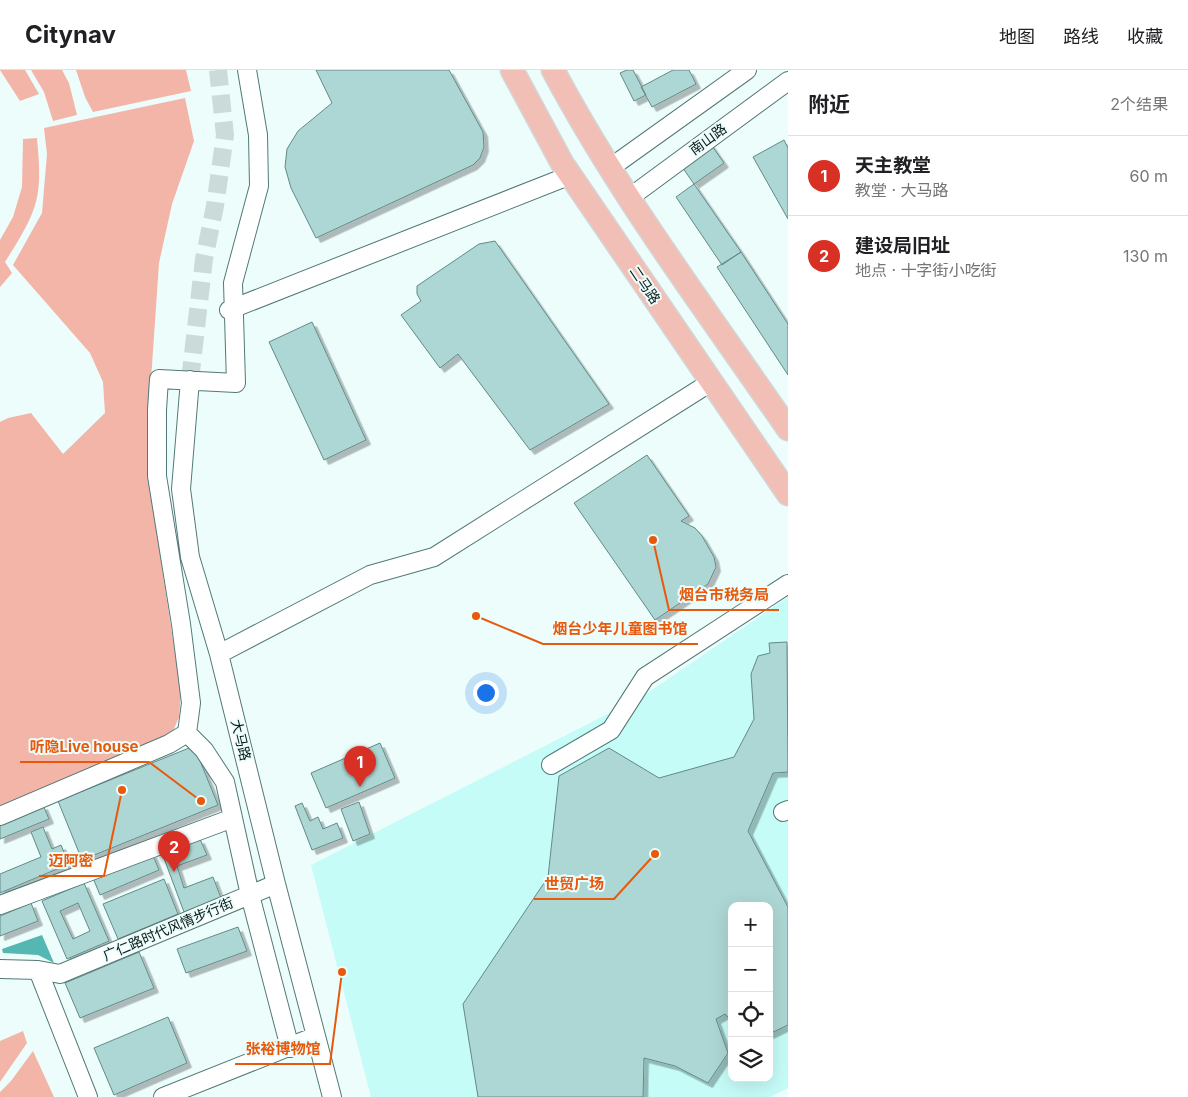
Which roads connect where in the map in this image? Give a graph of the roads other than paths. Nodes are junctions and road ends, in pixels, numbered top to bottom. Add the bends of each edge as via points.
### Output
1 (247, 70) edge
2 (512, 70) edge
3 (553, 70) edge
4 (748, 70) edge
5 (788, 81) edge
6 (610, 168) junction
7 (571, 176) junction
8 (629, 198) junction
9 (229, 310) dead end
10 (190, 380) junction
11 (711, 382) junction
12 (788, 429) edge
13 (788, 494) edge
14 (788, 584) edge
15 (219, 654) junction
16 (187, 733) junction
17 (552, 765) dead end
18 (0, 816) edge
19 (233, 818) junction
20 (276, 884) junction
21 (250, 895) junction
22 (0, 905) edge
23 (0, 969) edge
24 (38, 970) junction
25 (316, 1036) junction
26 (290, 1048) junction
27 (88, 1097) edge
28 (163, 1097) edge
29 (332, 1097) edge

1 - 10 street via 258,135 259,186 233,282 236,383
2 - 7 main road, 二马路
3 - 6 main road
4 - 6 street
5 - 8 street, 南山路
6 - 8 main road
7 - 9 street
7 - 11 main road, 二马路
8 - 12 main road
10 - 15 street, 大马路 via 181,489 190,557
10 - 16 street via 159,379 157,410 158,476 191,703
11 - 13 main road, 二马路
11 - 15 street via 434,557 370,575
14 - 17 street via 645,678 611,730
15 - 20 street, 大马路
16 - 18 street via 169,744
16 - 19 street via 204,750 225,782
19 - 21 street
19 - 22 street
20 - 21 street, 广仁路时代风情步行街
20 - 25 street, 大马路
21 - 24 street, 广仁路时代风情步行街 via 60,974
21 - 26 street
23 - 24 street
24 - 27 street
25 - 26 street
25 - 29 street, 大马路
26 - 28 street

